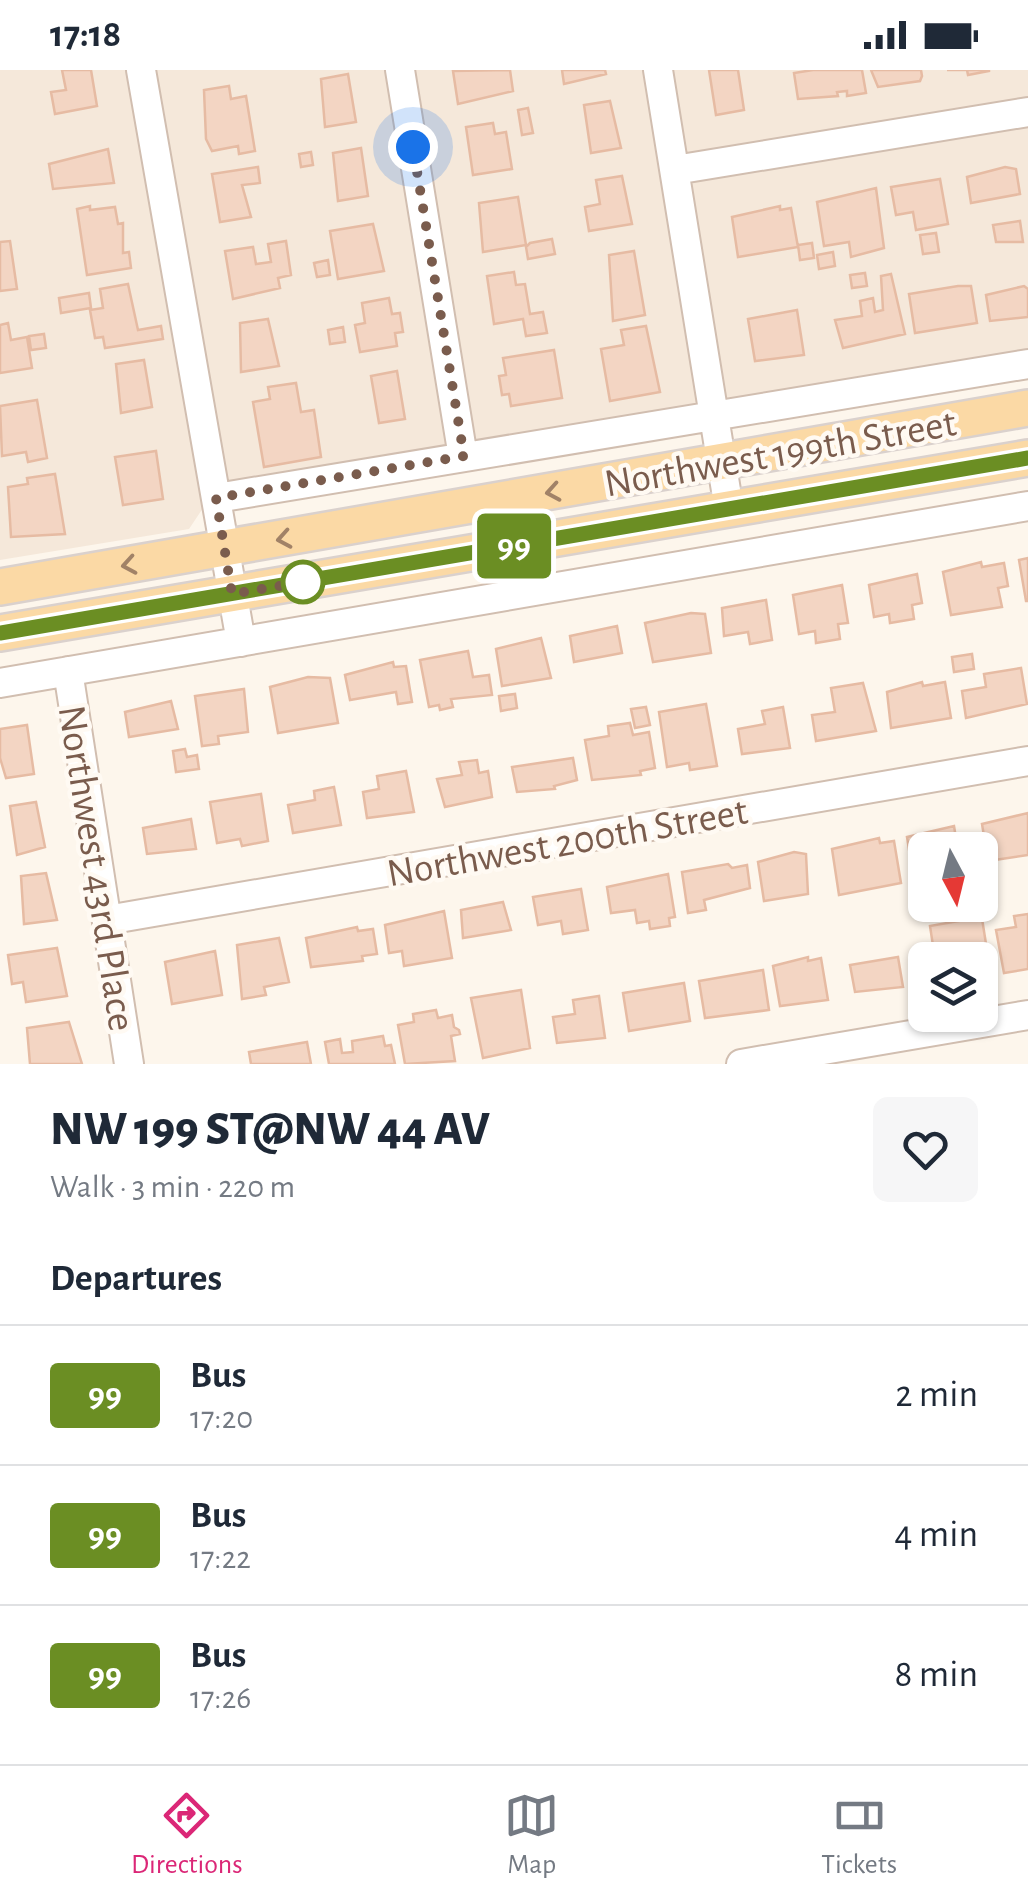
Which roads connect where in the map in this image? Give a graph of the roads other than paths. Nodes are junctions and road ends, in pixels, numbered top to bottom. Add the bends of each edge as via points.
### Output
1 (141, 70) edge
2 (400, 70) edge
3 (658, 70) edge
4 (1028, 112) edge
5 (675, 170) junction
6 (1028, 364) edge
7 (1028, 408) edge
8 (714, 419) junction
9 (464, 456) junction
10 (1028, 458) edge
11 (721, 464) junction
12 (216, 498) junction
13 (1028, 506) edge
14 (728, 509) junction
15 (225, 548) junction
16 (0, 587) edge
17 (232, 594) junction
18 (0, 633) edge
19 (241, 642) junction
20 (68, 671) junction
21 (0, 682) edge
22 (1028, 762) edge
23 (107, 920) junction
24 (1028, 1016) edge
25 (129, 1064) edge
26 (742, 1064) edge

1 - 12 street
2 - 9 street
3 - 5 street
4 - 5 street
5 - 8 street
6 - 8 street
7 - 11 main road, Northwest 199th Street
8 - 9 street
8 - 11 street
9 - 12 street
10 - 14 main road, Northwest 199th Street
11 - 14 street
11 -> 15 main road, Northwest 199th Street
12 - 15 street
13 - 19 street
14 - 17 main road, Northwest 199th Street
15 -> 16 main road, Northwest 199th Street
15 - 17 street
17 - 18 main road, Northwest 199th Street
17 - 19 street
19 - 20 street
20 - 21 street
20 - 23 street, Northwest 43rd Place
22 - 23 street, Northwest 200th Street
23 - 25 street, Northwest 43rd Place
24 - 26 street

